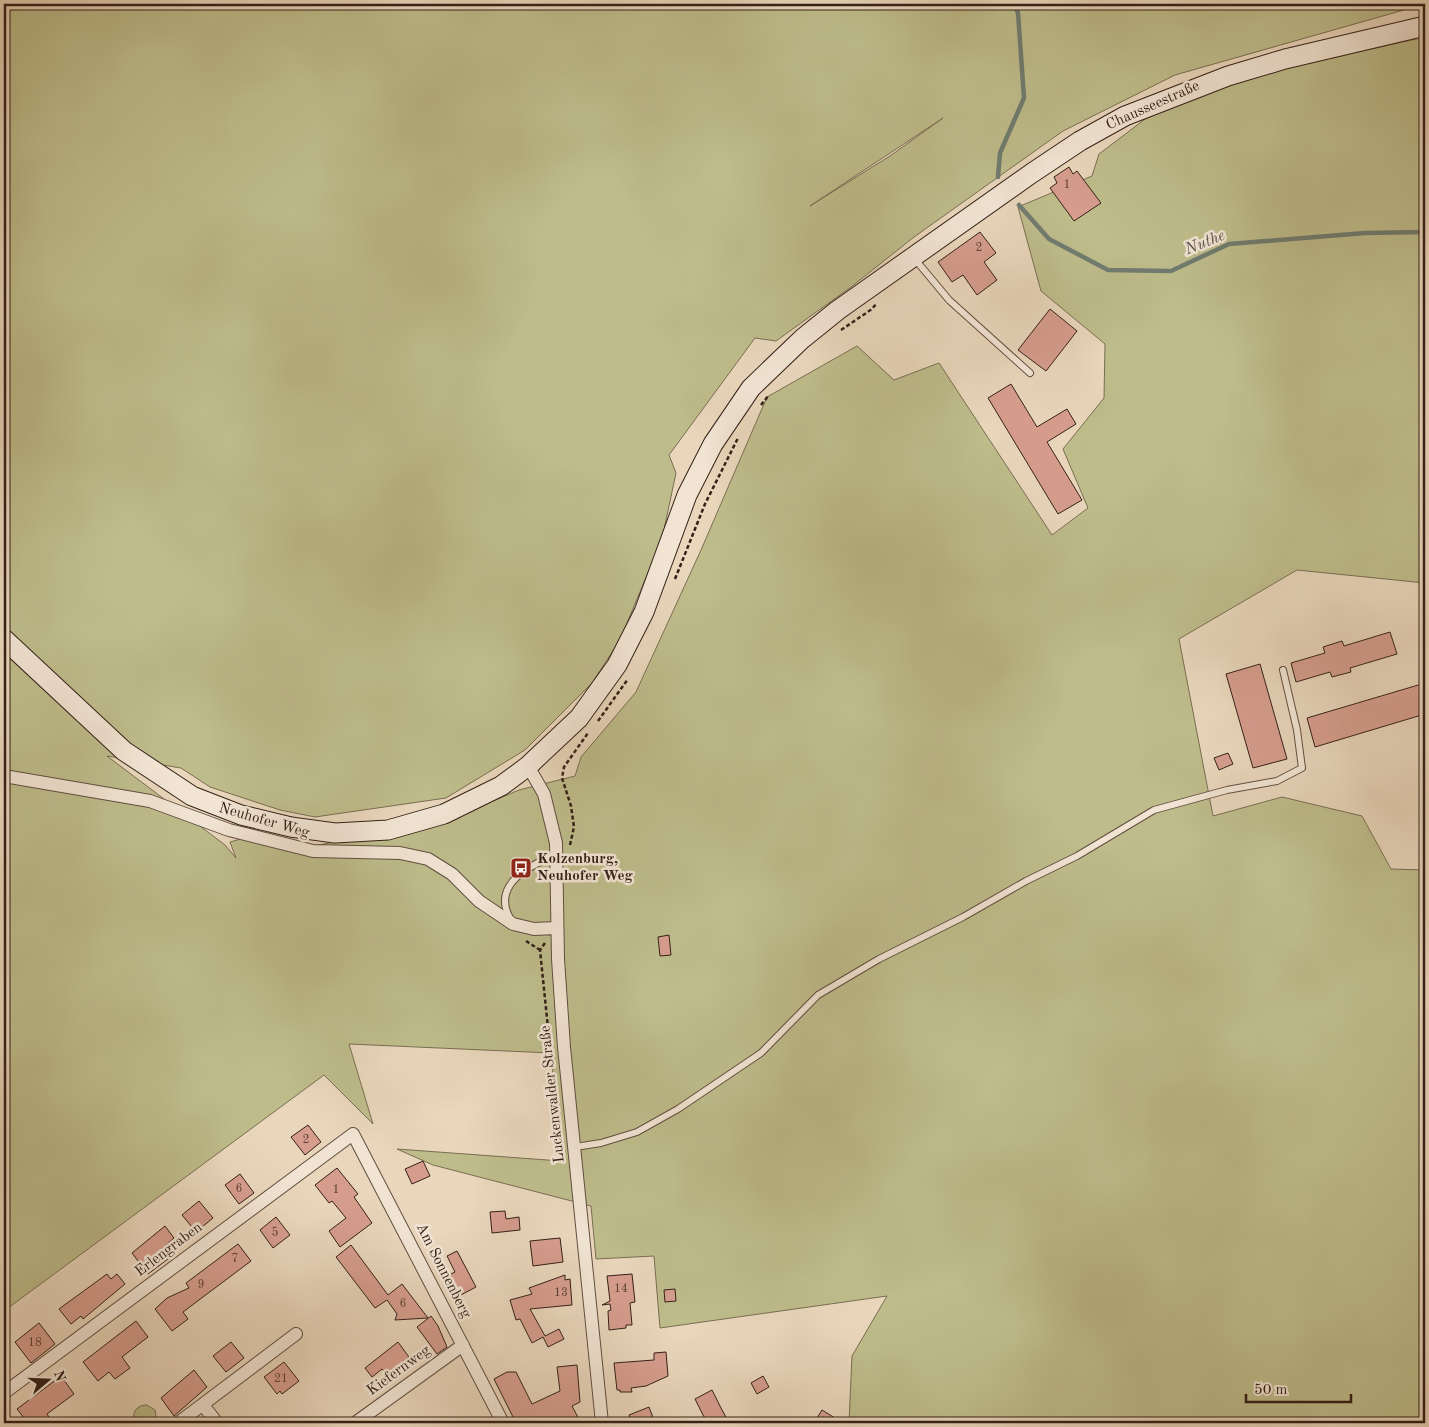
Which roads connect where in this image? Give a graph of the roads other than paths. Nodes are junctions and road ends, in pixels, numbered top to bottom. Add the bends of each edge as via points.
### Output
1 (1425, 26) edge
2 (913, 257) junction
3 (1030, 373) dead end
4 (4, 639) edge
5 (1283, 670) dead end
6 (528, 766) junction
7 (4, 776) edge
8 (557, 854) junction
9 (513, 924) junction
10 (556, 928) junction
11 (353, 1134) joint
12 (575, 1147) junction
13 (296, 1334) dead end
14 (463, 1345) junction
15 (4, 1393) edge
16 (204, 1405) junction
17 (178, 1423) edge
18 (217, 1423) edge
19 (355, 1423) edge
20 (504, 1423) edge
21 (602, 1423) edge

1 - 2 main road, Chausseestraße via 1257,67 1181,92 1125,116 1080,141
2 - 3 lane via 949,300
2 - 6 main road, Chausseestraße via 838,310 751,388 713,444 687,495 644,612 618,665 579,718
4 - 6 main road, Chausseestraße via 124,751 192,796 241,815 335,833 388,830 444,814 501,786
5 - 12 lane via 1302,768 1277,782 1227,790 1154,810 1076,856 879,959 818,995 762,1053 678,1109 637,1132
6 - 8 street, Luckenwalder Straße via 544,794
7 - 9 street, Neuhofer Weg via 150,801 229,830 313,851 400,853 428,860 452,874 479,900
8 - 9 lane via 536,863 504,892 506,911
8 - 10 street, Luckenwalder Straße
9 - 10 street, Neuhofer Weg via 534,929
10 - 12 street, Luckenwalder Straße
11 - 14 street, Am Sonnenberg
11 - 15 street, Erlengraben
12 - 21 street, Luckenwalder Straße
13 - 16 street
14 - 19 street, Kiefernweg
14 - 20 street, Am Sonnenberg
16 - 17 street
16 - 18 street

